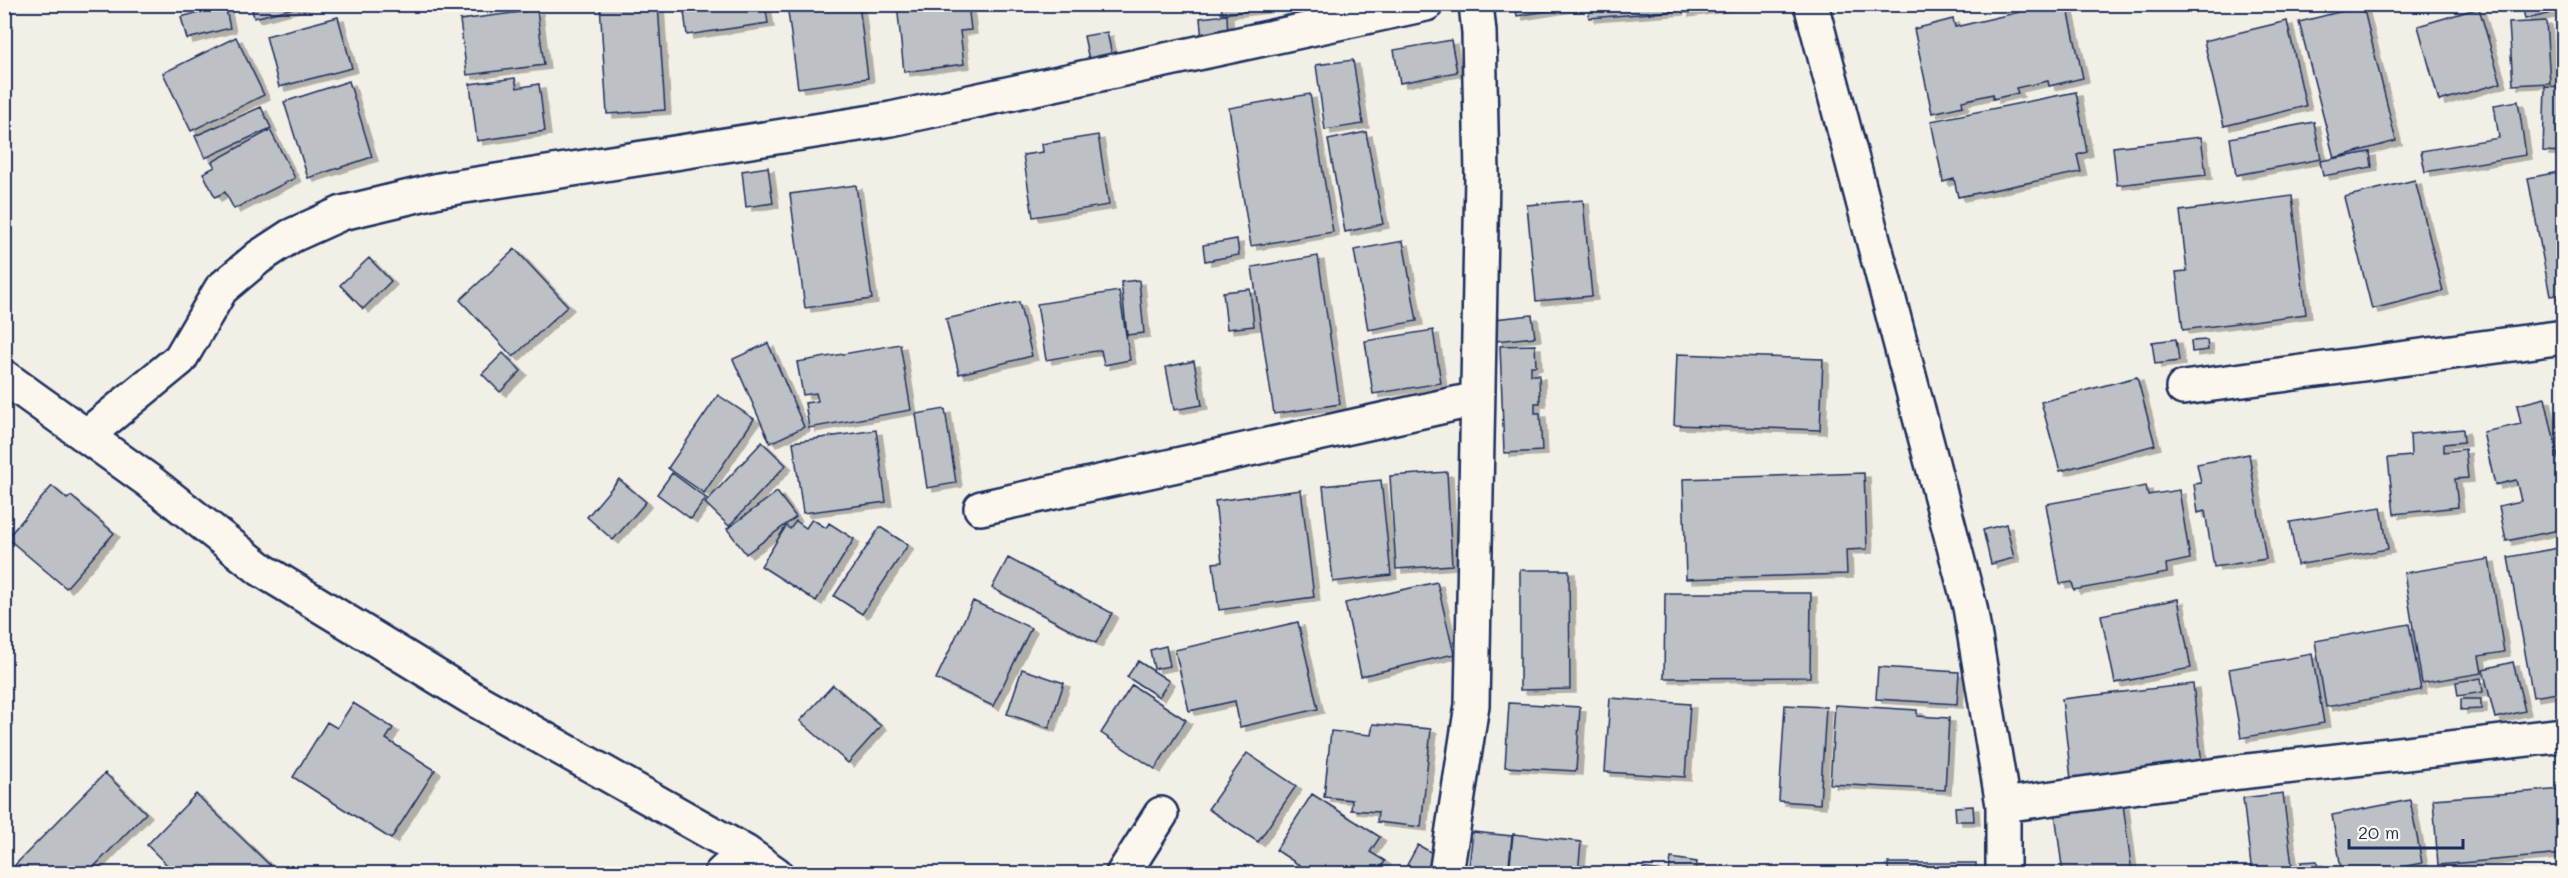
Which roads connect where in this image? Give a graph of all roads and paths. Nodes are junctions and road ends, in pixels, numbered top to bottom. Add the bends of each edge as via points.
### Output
1 (1426, 4) edge
2 (1476, 4) edge
3 (1811, 4) edge
4 (2564, 336) edge
5 (4, 377) edge
6 (2183, 388) dead end
7 (1477, 399) junction
8 (86, 436) junction
9 (981, 508) dead end
10 (2564, 735) edge
11 (2003, 805) junction
12 (1161, 814) dead end
13 (733, 863) edge
14 (776, 873) edge
15 (1123, 873) edge
16 (1446, 873) edge
17 (2003, 873) edge

1 - 8 street via 891,119 439,190 342,213 291,236 221,289 180,359
2 - 7 street via 1482,175
3 - 11 street via 1970,607
4 - 6 street
5 - 8 street
7 - 9 street
7 - 16 street via 1472,705
8 - 13 street via 262,570
10 - 11 street via 2240,772
11 - 17 street
12 - 15 street
13 - 14 street

